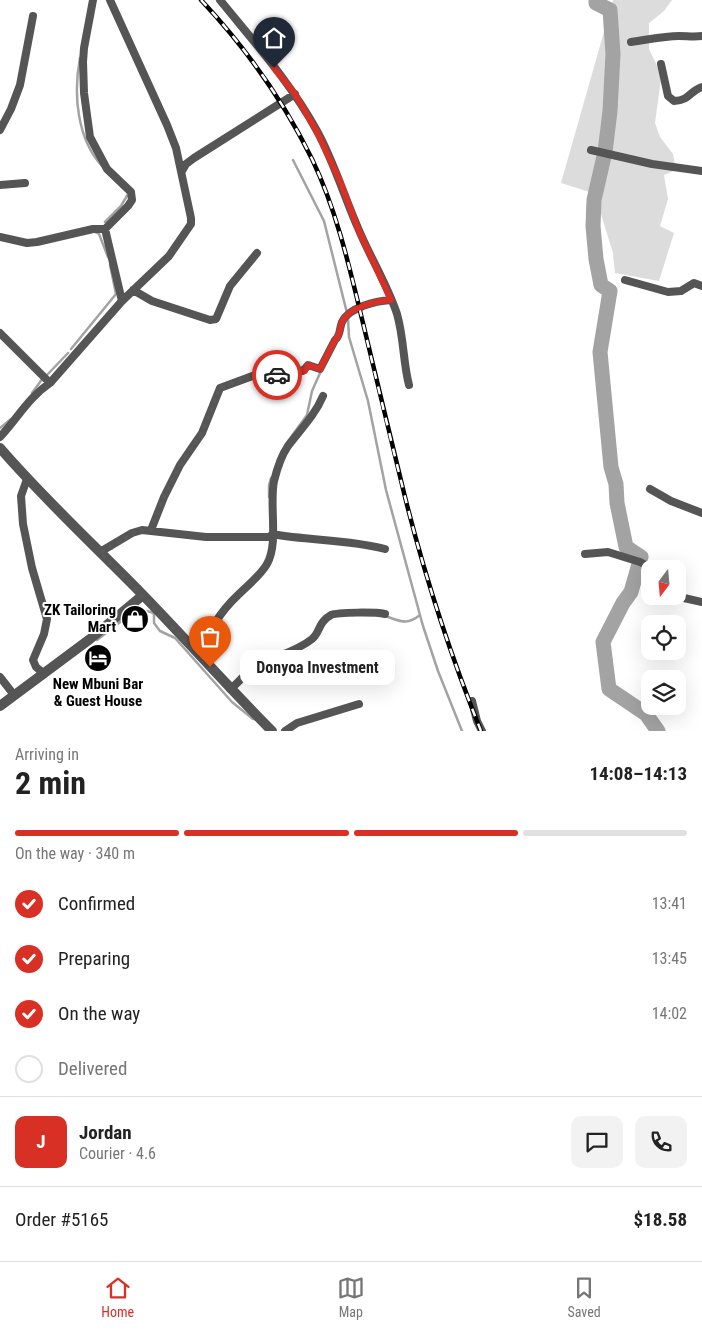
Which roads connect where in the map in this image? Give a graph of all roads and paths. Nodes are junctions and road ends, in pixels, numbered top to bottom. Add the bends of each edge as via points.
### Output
1 (93, 0) edge
2 (110, 0) edge
3 (220, 0) edge
4 (33, 16) dead end
5 (702, 36) edge
6 (631, 42) dead end
7 (661, 64) dead end
8 (702, 88) edge
9 (295, 94) junction
10 (0, 130) edge
11 (591, 150) dead end
12 (182, 171) junction
13 (702, 171) edge
14 (26, 183) dead end
15 (0, 185) edge
16 (105, 229) junction
17 (0, 236) edge
18 (257, 253) dead end
19 (625, 280) dead end
20 (702, 286) edge
21 (133, 290) junction
22 (391, 300) junction
23 (122, 301) junction
24 (0, 333) edge
25 (50, 383) junction
26 (409, 385) dead end
27 (323, 396) dead end
28 (0, 437) edge
29 (0, 448) edge
30 (26, 479) junction
31 (650, 489) dead end
32 (702, 513) edge
33 (151, 530) junction
34 (272, 534) junction
35 (385, 549) dead end
36 (100, 552) junction
37 (584, 554) dead end
38 (641, 562) edge
39 (143, 595) junction
40 (686, 598) edge
41 (702, 602) edge
42 (384, 614) dead end
43 (200, 656) junction
44 (43, 673) junction
45 (0, 677) edge
46 (230, 689) junction
47 (14, 695) junction
48 (472, 701) dead end
49 (359, 704) dead end
50 (0, 706) edge
51 (272, 731) edge
52 (285, 731) edge
53 (482, 731) edge

1 - 16 street via 83,62 90,137 107,169 132,196 128,206
2 - 12 street via 167,125
3 - 9 street
4 - 10 street via 20,85
5 - 6 street
7 - 8 street via 668,96 674,100 683,100
9 - 12 street via 194,158
9 - 22 street via 340,181
11 - 13 street
12 - 21 street via 191,224 169,256
14 - 15 street
16 - 17 street via 27,243
16 - 23 street
18 - 21 street via 230,286 216,320 152,300
19 - 20 street via 668,292 681,291 694,283
21 - 23 street
22 - 26 street via 397,315
22 - 33 street via 373,302 342,320 339,336 320,369 308,365 305,371 255,375 220,388 202,433 176,473
23 - 25 street
24 - 25 street
25 - 28 street via 30,400
27 - 34 street via 312,417 287,447 277,468 273,484
29 - 30 street
30 - 36 street
30 - 44 street via 21,496 23,524 47,619 33,660
31 - 32 street
33 - 34 street via 206,537 271,537
33 - 36 street via 132,533
34 - 35 street via 352,542
34 - 43 street via 272,548 266,565 221,615 206,637
36 - 39 street
37 - 38 street via 608,552
39 - 43 street
39 - 44 street
40 - 41 street
42 - 46 street via 370,611 333,614 321,623 312,639 252,668
43 - 46 street
44 - 47 street
45 - 47 street
46 - 51 street
47 - 50 street
48 - 53 street
49 - 52 street via 297,723

